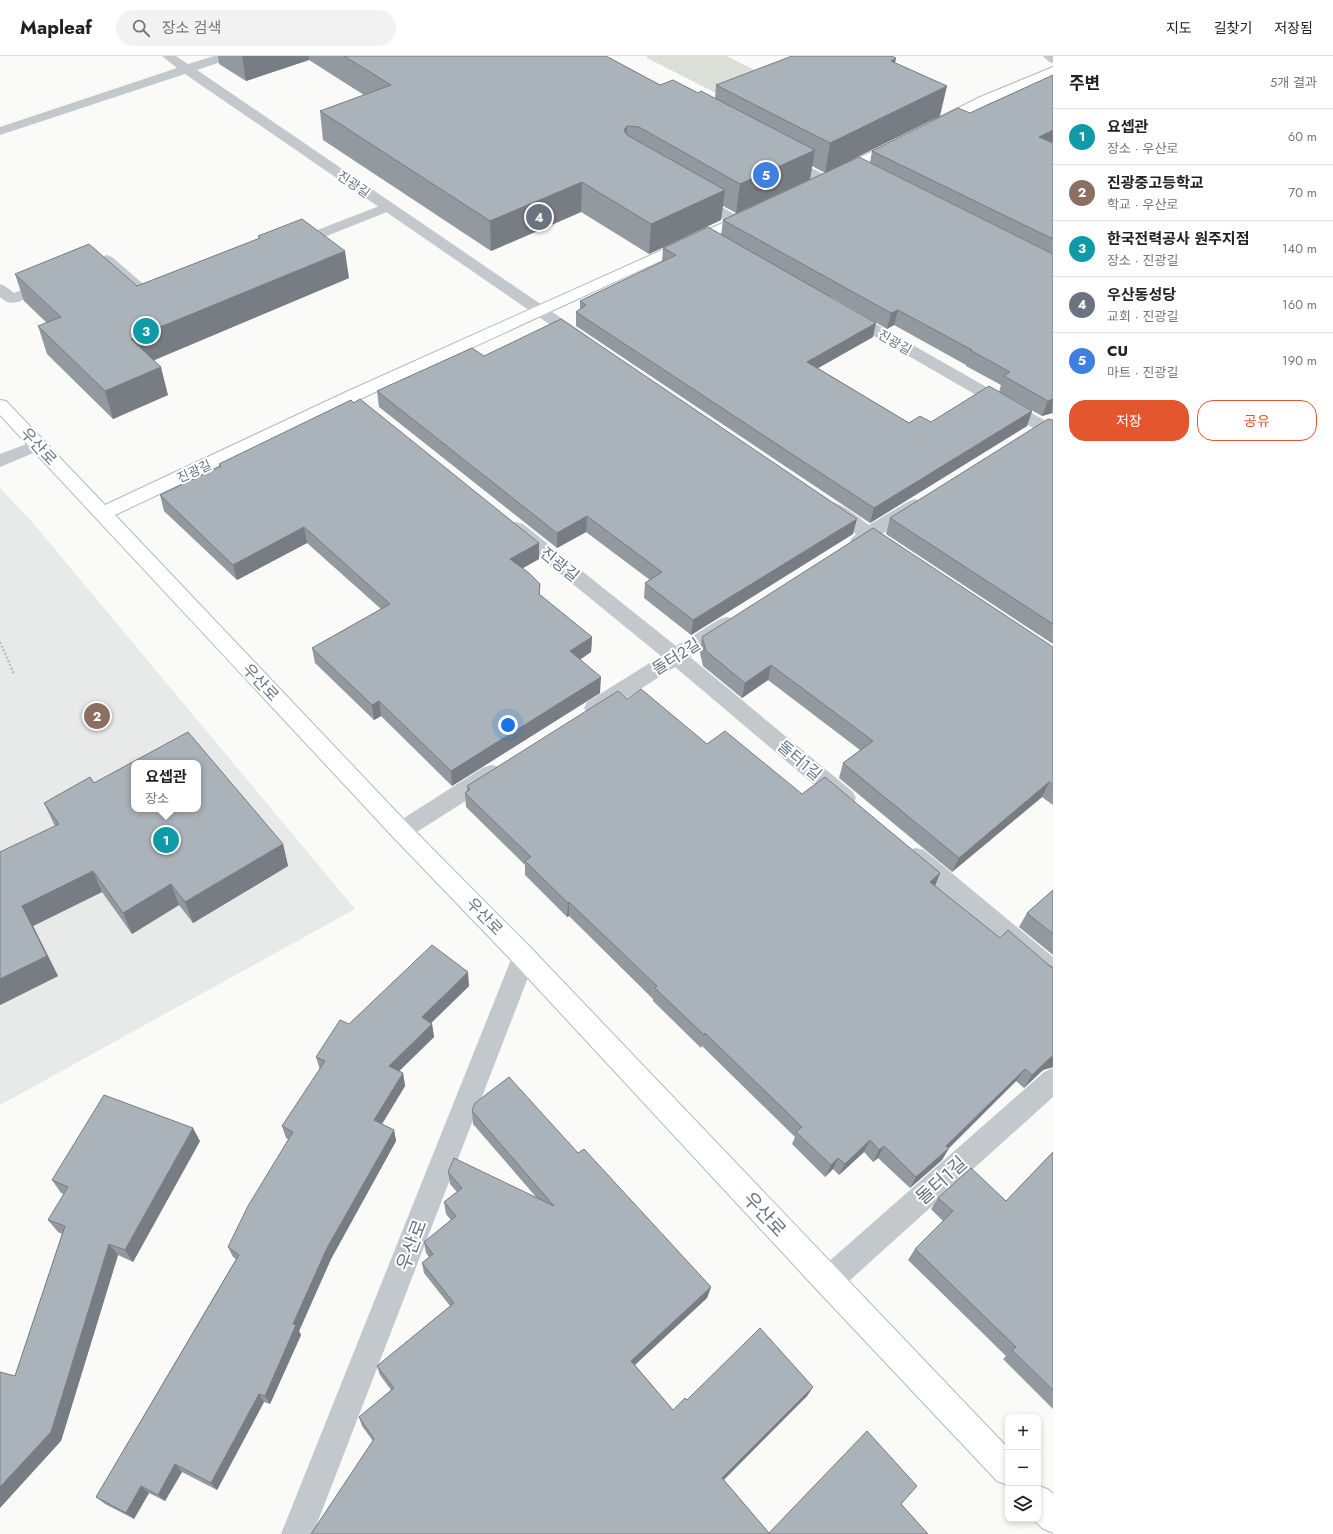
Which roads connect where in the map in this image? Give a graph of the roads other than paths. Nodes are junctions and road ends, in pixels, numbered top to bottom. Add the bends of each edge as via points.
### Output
1 (168, 56) edge
2 (226, 56) edge
3 (1049, 56) edge
4 (1053, 58) edge
5 (187, 69) junction
6 (1053, 71) edge
7 (0, 131) edge
8 (774, 153) edge
9 (856, 165) junction
10 (870, 172) edge
11 (684, 191) edge
12 (387, 206) junction
13 (763, 208) edge
14 (736, 221) junction
15 (278, 251) edge
16 (85, 269) edge
17 (63, 278) edge
18 (0, 289) edge
19 (176, 292) edge
20 (836, 308) edge
21 (541, 311) junction
22 (593, 347) edge
23 (0, 405) edge
24 (1050, 425) edge
25 (1023, 438) edge
26 (37, 445) junction
27 (0, 461) edge
28 (929, 496) edge
29 (816, 498) edge
30 (102, 514) junction
31 (501, 516) edge
32 (869, 534) junction
33 (842, 551) edge
34 (908, 560) edge
35 (742, 614) edge
36 (675, 656) junction
37 (582, 716) edge
38 (508, 762) edge
39 (858, 809) edge
40 (401, 831) junction
41 (901, 844) edge
42 (524, 957) junction
43 (1053, 972) edge
44 (1053, 1080) edge
45 (828, 1281) junction
46 (1005, 1467) edge
47 (1041, 1504) edge
48 (1053, 1517) edge
49 (298, 1534) edge

1 - 5 street, 진광길
2 - 5 street
3 - 4 street
5 - 7 street
5 - 12 street, 진광길
6 - 9 street via 985,100
8 - 9 street via 817,183
9 - 10 street
11 - 14 street
12 - 15 street
12 - 21 street, 진광길
13 - 14 street, 진광길
14 - 21 street, 진광길 via 713,238
16 - 19 street via 107,260 154,301
17 - 18 street via 12,299
20 - 24 street, 진광길
21 - 22 street, 진광길
21 - 30 street, 진광길 via 358,401
23 - 26 street, 우산로
24 - 25 street
26 - 27 street
26 - 30 street, 우산로
28 - 32 street
29 - 32 street
30 - 40 street, 우산로
31 - 36 street, 진광길
32 - 33 street
32 - 34 street
35 - 36 street, 돌터2길
36 - 37 street, 돌터2길
36 - 39 street, 돌터1길
38 - 40 street
40 - 42 street, 우산로
41 - 43 street
42 - 45 street, 우산로
42 - 49 street, 우산로
44 - 45 street, 돌터1길
45 - 46 street, 우산로
47 - 48 street

